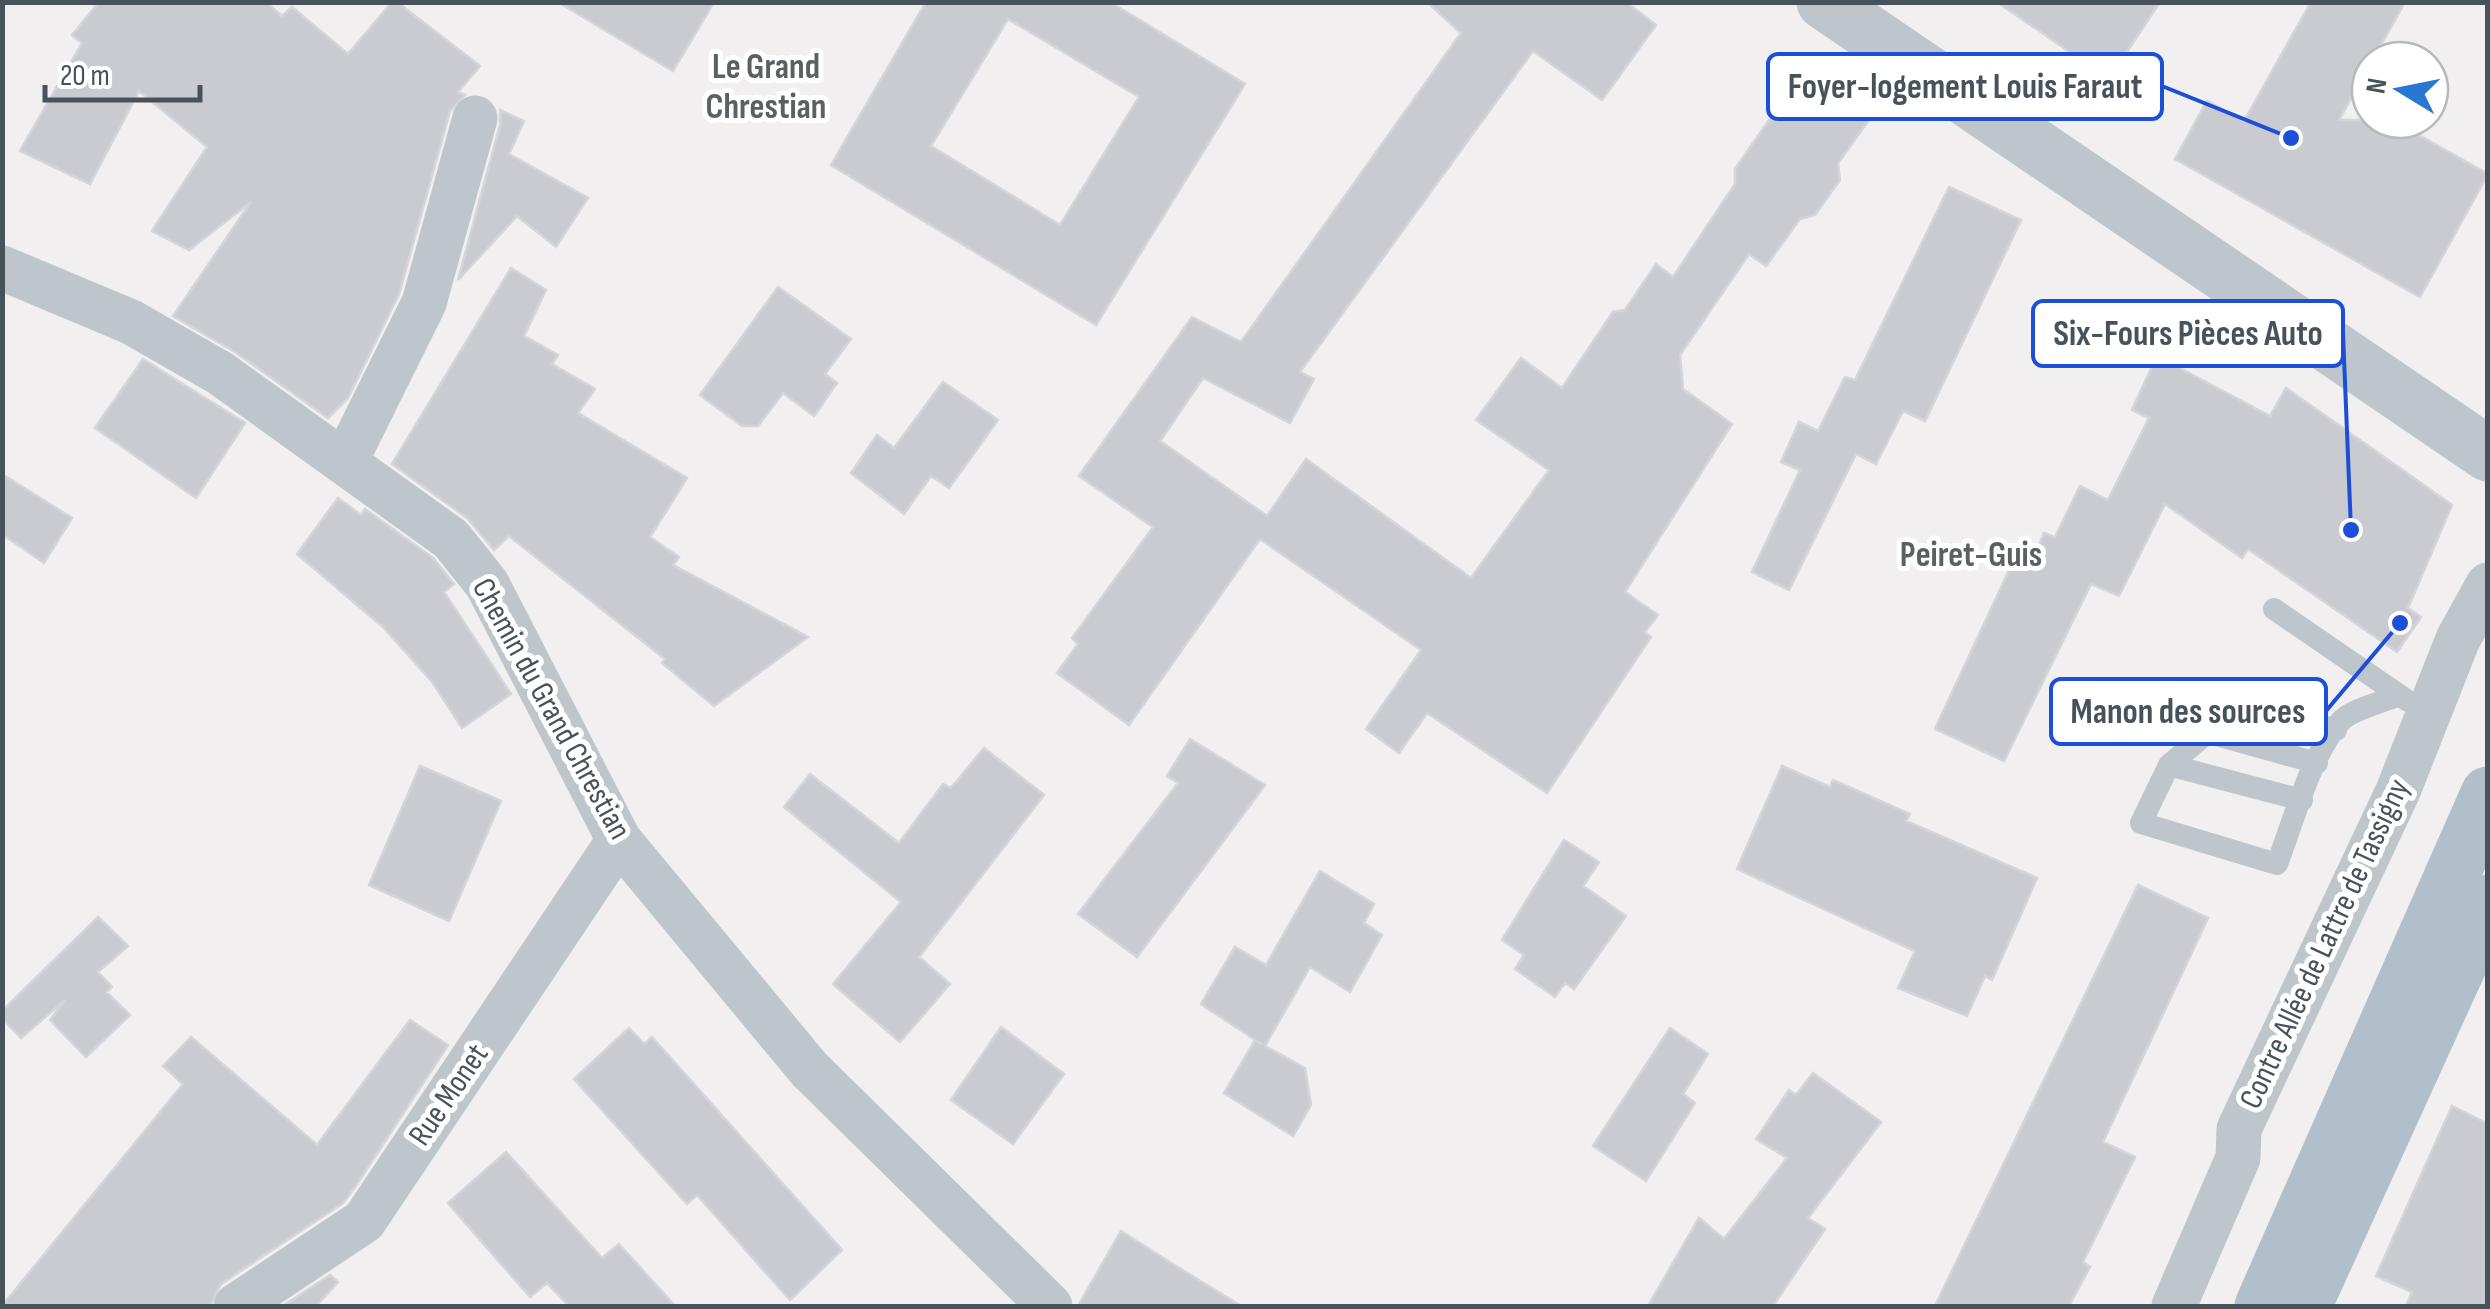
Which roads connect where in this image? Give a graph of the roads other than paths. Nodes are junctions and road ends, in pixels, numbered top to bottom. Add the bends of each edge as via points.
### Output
1 (1824, 2) edge
2 (474, 118) dead end
3 (2, 268) edge
4 (2488, 454) edge
5 (345, 462) junction
6 (2488, 585) edge
7 (2274, 609) dead end
8 (2413, 703) junction
9 (2336, 730) junction
10 (2205, 732) junction
11 (2317, 763) junction
12 (2169, 766) junction
13 (2488, 794) edge
14 (2302, 800) junction
15 (619, 840) junction
16 (2488, 902) edge
17 (236, 1306) edge
18 (1050, 1306) edge
19 (2174, 1306) edge
20 (2262, 1306) edge
21 (2304, 1306) edge

1 - 4 street
2 - 5 street via 424,303
3 - 5 street, Chemin du Grand Chrestian via 130,322 220,372
5 - 15 street, Chemin du Grand Chrestian via 451,539 488,584
6 - 8 street, Contre Allée de Lattre de Tassigny
7 - 8 lane
8 - 9 lane via 2341,720
8 - 19 street, Contre Allée de Lattre de Tassigny via 2398,791 2238,1129 2238,1158
9 - 10 lane via 2280,713 2236,709
9 - 11 lane
10 - 11 lane
10 - 12 lane
11 - 14 lane
12 - 14 lane
12 - 14 lane via 2141,823 2278,864
13 - 20 main road
15 - 17 street, Rue Monet via 364,1221
15 - 18 street, Chemin du Grand Chrestian via 809,1069
16 - 21 main road

